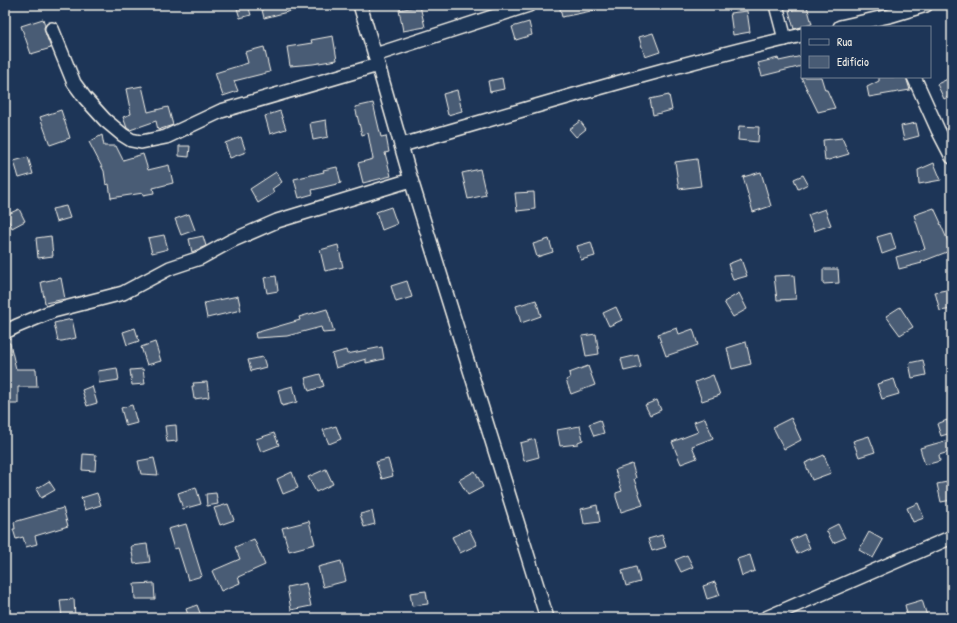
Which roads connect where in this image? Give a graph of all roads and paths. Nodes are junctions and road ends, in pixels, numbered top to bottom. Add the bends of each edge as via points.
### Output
1 (360, 5) edge
2 (529, 5) edge
3 (776, 5) edge
4 (926, 5) edge
5 (891, 22) edge
6 (850, 26) edge
7 (52, 29) dead end
8 (801, 36) edge
9 (784, 39) junction
10 (377, 60) junction
11 (914, 78) edge
12 (402, 146) junction
13 (952, 157) edge
14 (411, 180) junction
15 (5, 332) edge
16 (952, 537) edge
17 (547, 618) edge
18 (766, 618) edge

1 - 10 street
2 - 10 street
3 - 9 street
4 - 5 street
5 - 6 street
7 - 10 street via 74,83 85,98 123,135 140,142 166,137 220,111
8 - 9 street
9 - 12 street via 640,76
10 - 12 street
11 - 13 street
12 - 14 street
14 - 15 street via 277,221 200,258 170,268 123,293 53,310
14 - 17 street
16 - 18 street

